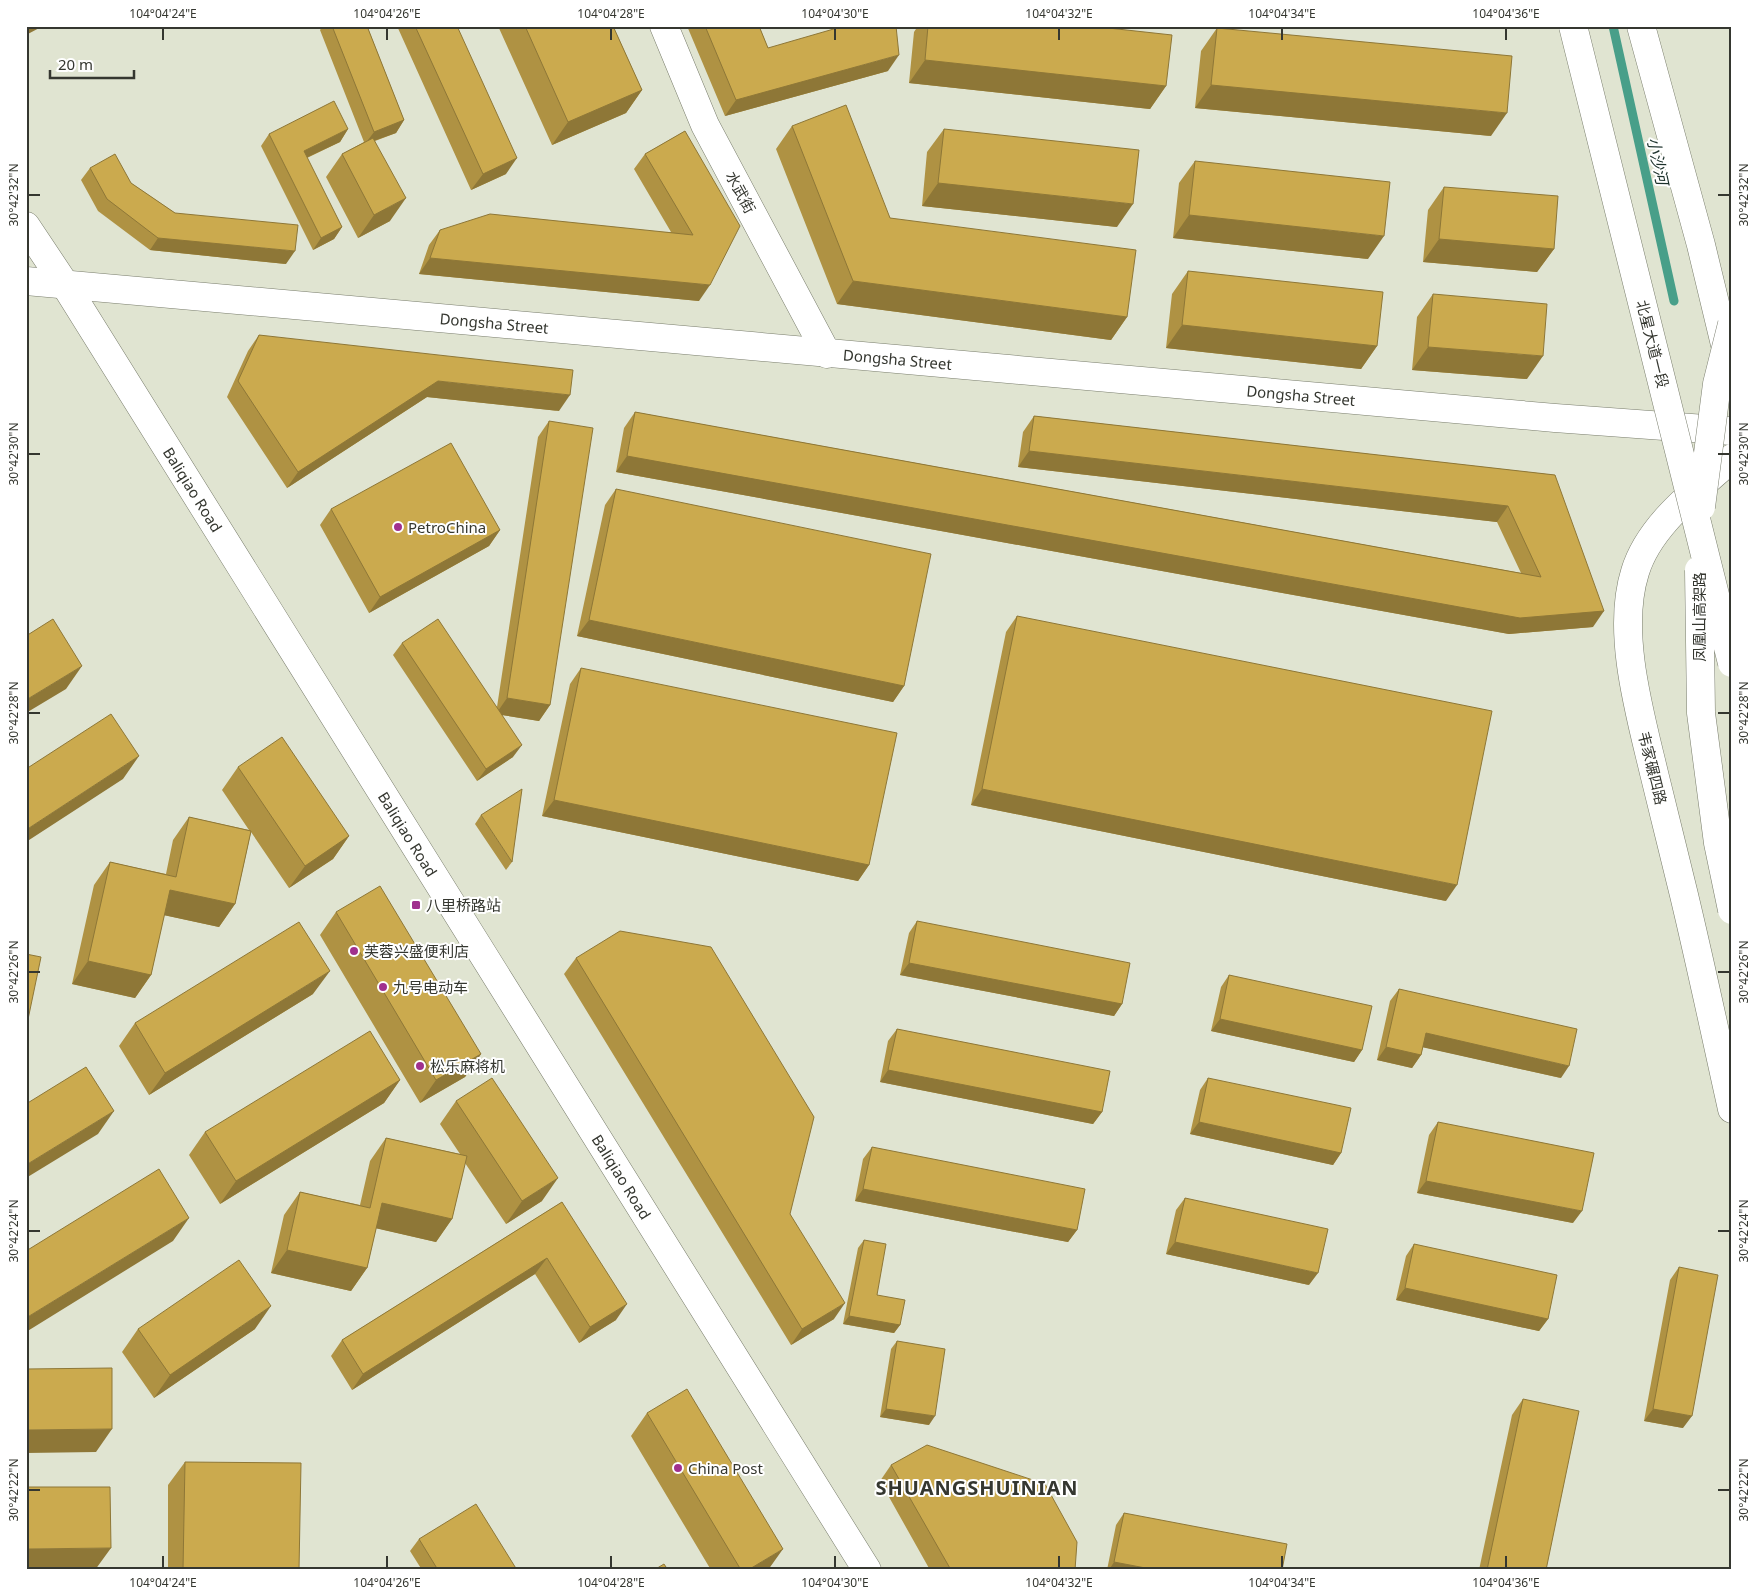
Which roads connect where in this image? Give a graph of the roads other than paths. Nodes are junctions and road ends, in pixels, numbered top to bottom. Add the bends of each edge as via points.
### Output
1 (664, 26) edge
2 (1573, 26) edge
3 (1641, 26) edge
4 (26, 226) edge
5 (26, 281) edge
6 (64, 283) junction
7 (1732, 324) edge
8 (827, 354) junction
9 (1732, 370) edge
10 (1732, 431) edge
11 (1732, 458) edge
12 (1732, 663) edge
13 (1732, 910) edge
14 (1732, 1109) edge
15 (867, 1570) edge

1 - 8 main road, 水武街 via 705,125
2 - 12 main road, 北星大道一段, bridge
3 - 9 main road, bridge
4 - 6 main road, Baliqiao Road
5 - 6 main road, Dongsha Street
6 - 8 main road, Dongsha Street
6 - 15 main road, Baliqiao Road
7 - 13 main road, 凤凰山高架路, bridge via 1717,384 1701,491 1698,606 1701,713 1718,843
8 - 10 main road, Dongsha Street
11 - 14 main road, 韦家碾四路 via 1674,512 1650,540 1635,571 1629,603 1630,662 1639,712

